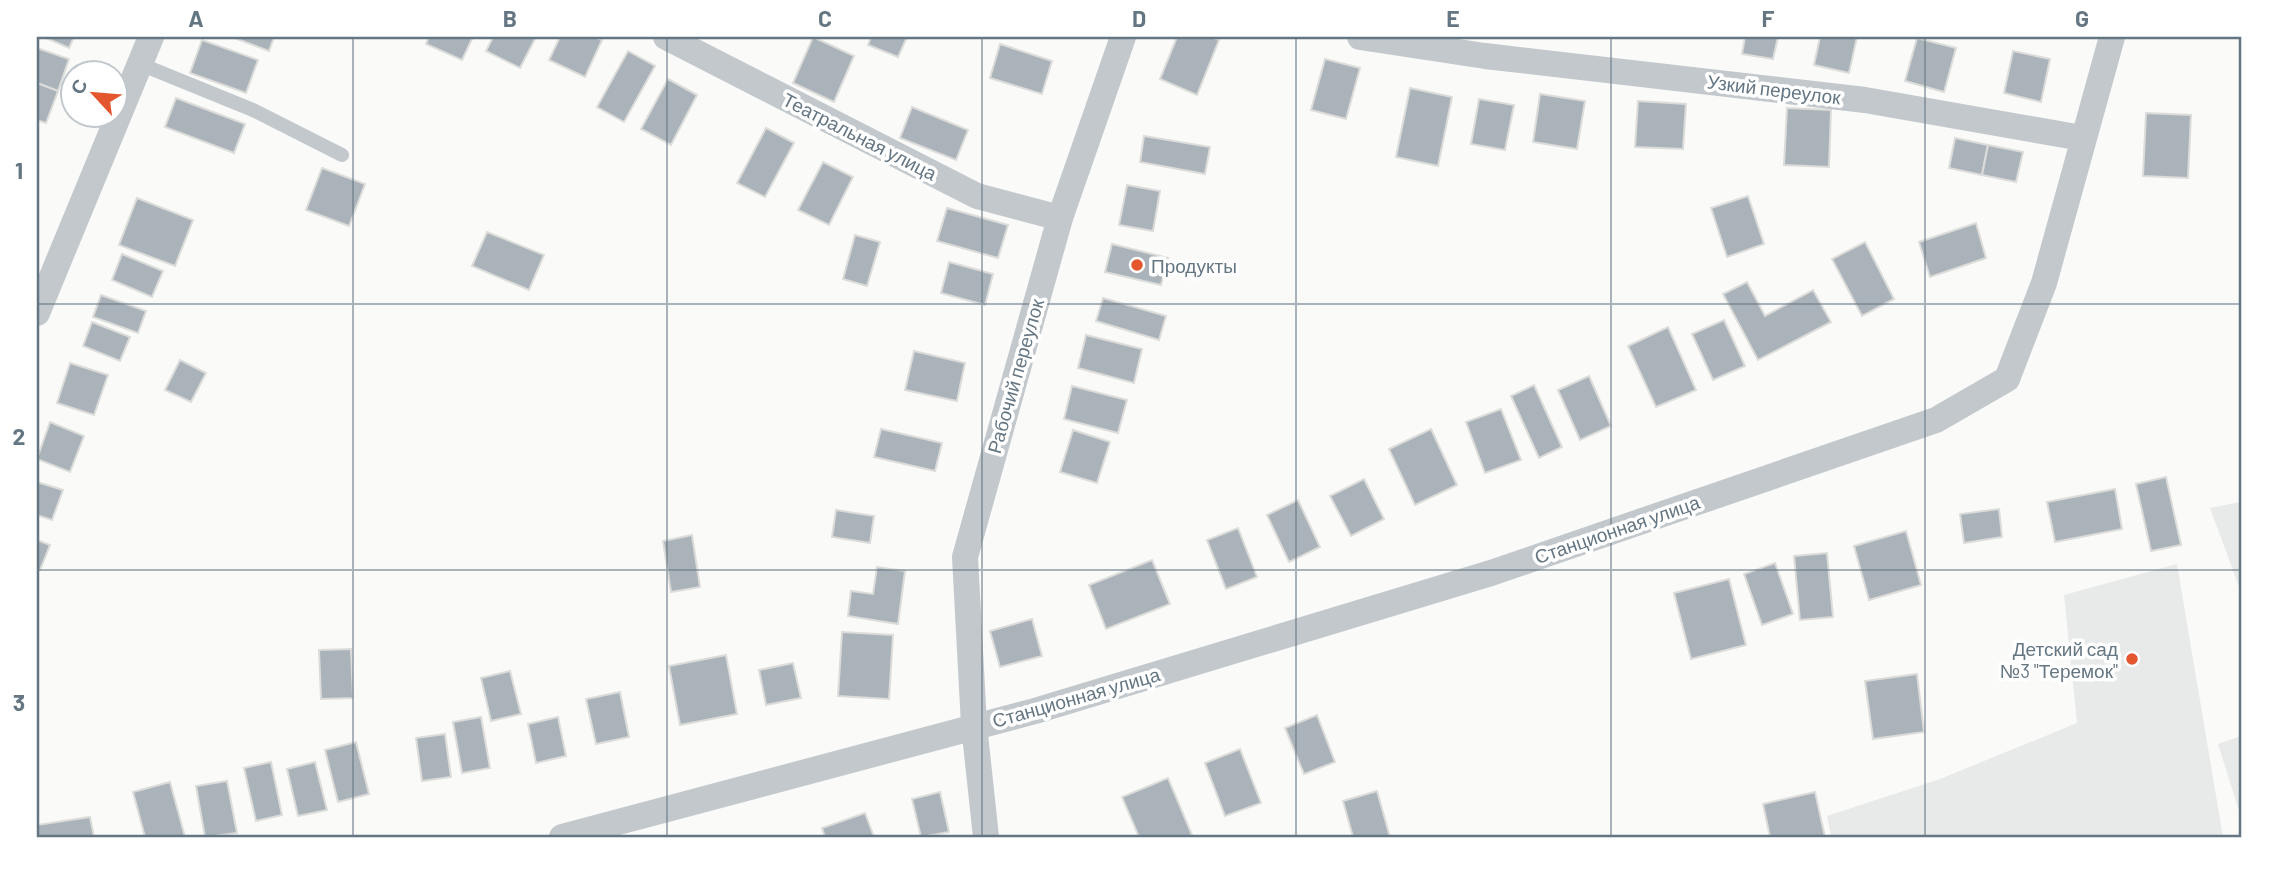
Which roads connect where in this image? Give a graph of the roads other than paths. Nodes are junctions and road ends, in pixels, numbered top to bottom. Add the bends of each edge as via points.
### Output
1 (151, 37) edge
2 (666, 37) edge
3 (1123, 37) edge
4 (1360, 37) edge
5 (2112, 37) edge
6 (140, 64) junction
7 (2082, 138) junction
8 (342, 155) dead end
9 (1060, 218) junction
10 (37, 313) edge
11 (974, 725) junction
12 (562, 837) edge
13 (986, 837) edge

1 - 6 street
2 - 9 street, Театральная улица via 977,196
3 - 9 street, Рабочий переулок
4 - 7 street, Узкий переулок via 1865,100
5 - 7 street
6 - 8 lane via 253,110
6 - 10 street
7 - 11 street, Станционная улица via 2044,283 2007,379 1936,420 1491,573 1035,711
9 - 11 street, Рабочий переулок via 965,558
11 - 12 street, Станционная улица
11 - 13 street, Станционная улица

